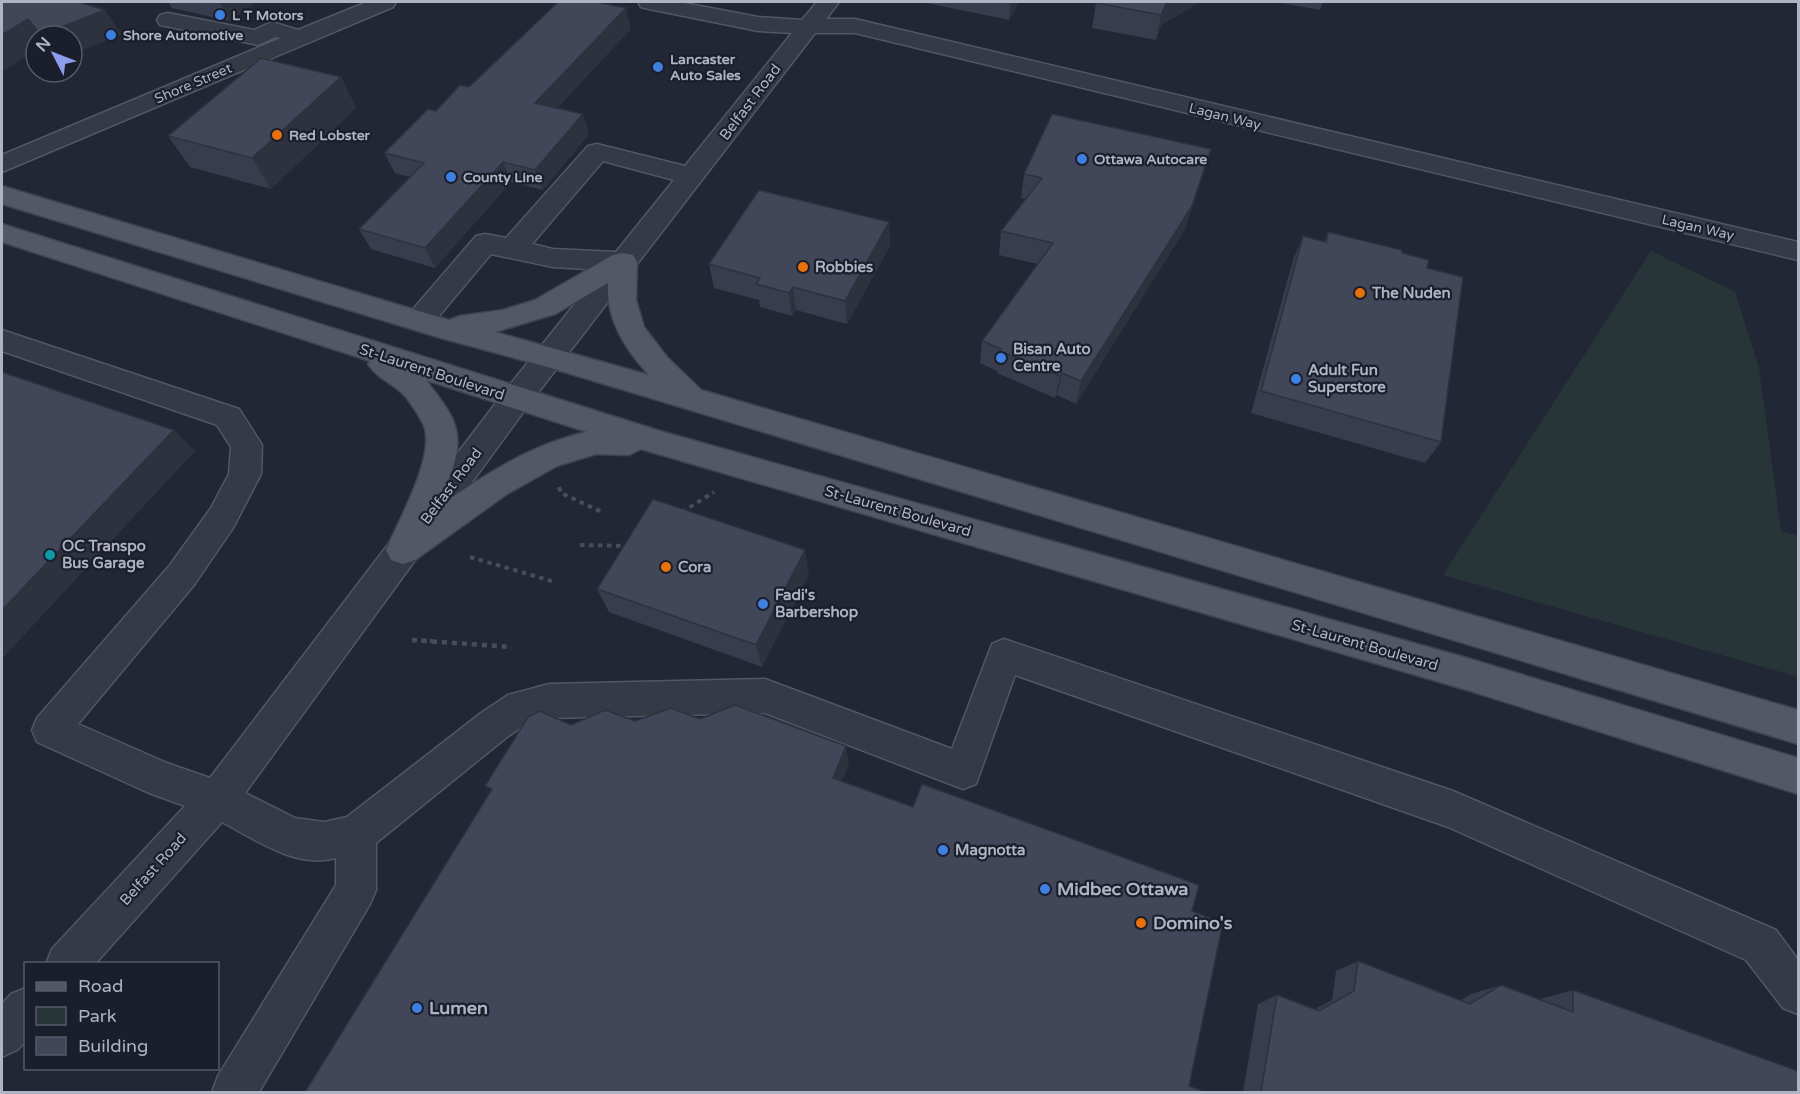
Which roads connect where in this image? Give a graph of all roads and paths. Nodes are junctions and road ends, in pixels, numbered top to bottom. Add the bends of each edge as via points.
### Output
1 (385, 2) edge
2 (649, 2) edge
3 (828, 2) edge
4 (261, 9) dead end
5 (168, 20) dead end
6 (807, 27) junction
7 (272, 29) junction
8 (311, 33) junction
9 (334, 49) dead end
10 (2, 164) edge
11 (693, 176) junction
12 (2, 195) edge
13 (2, 233) edge
14 (512, 249) junction
15 (1798, 251) edge
16 (623, 262) junction
17 (430, 324) junction
18 (2, 340) edge
19 (362, 349) junction
20 (551, 357) junction
21 (516, 399) junction
22 (694, 400) junction
23 (660, 443) junction
24 (556, 477) dead end
25 (722, 486) dead end
26 (602, 512) dead end
27 (675, 517) edge
28 (636, 541) edge
29 (580, 545) dead end
30 (403, 550) junction
31 (470, 557) dead end
32 (555, 582) dead end
33 (412, 640) dead end
34 (512, 648) dead end
35 (1798, 727) edge
36 (1798, 776) edge
37 (217, 799) junction
38 (356, 834) junction
39 (68, 962) edge
40 (1798, 993) edge
41 (24, 1011) edge
42 (2, 1035) edge
43 (234, 1092) edge

1 - 8 street, Shore Street
2 - 6 street, Lagan Way via 743,22
3 - 6 street, Belfast Road
4 - 7 street via 292,15
5 - 7 street via 258,38
6 - 11 street, Belfast Road
6 - 15 street, Lagan Way via 855,26
7 - 8 street
8 - 9 street
8 - 10 street, Shore Street
11 - 14 street via 597,152
11 - 16 street, Belfast Road
12 - 17 main road
13 - 19 main road, St-Laurent Boulevard
14 - 16 street via 553,258
14 - 17 street via 485,243
16 - 17 main road via 528,314 504,321
16 - 20 street, Belfast Road
16 - 22 main road via 622,300 634,332 654,362
17 - 20 main road
18 - 37 street via 228,417 247,445 245,474 222,518 182,575 50,730 162,780
19 - 21 main road, St-Laurent Boulevard
19 - 30 main road via 415,387 440,423 441,458
20 - 21 street, Belfast Road
20 - 22 main road
21 - 23 main road, St-Laurent Boulevard
21 - 30 street, Belfast Road
22 - 35 main road
23 - 30 main road via 596,442 548,455
23 - 36 main road, St-Laurent Boulevard via 1467,674
24 - 26 path via 561,493
25 - 27 path
28 - 29 path via 627,547
30 - 37 street, Belfast Road
31 - 32 path
33 - 34 path
37 - 38 street via 291,837 324,842
37 - 39 street, Belfast Road
38 - 40 street via 521,706 549,701 765,696 963,771 1004,655 1453,810 1761,945
38 - 43 street via 356,890
41 - 42 street

